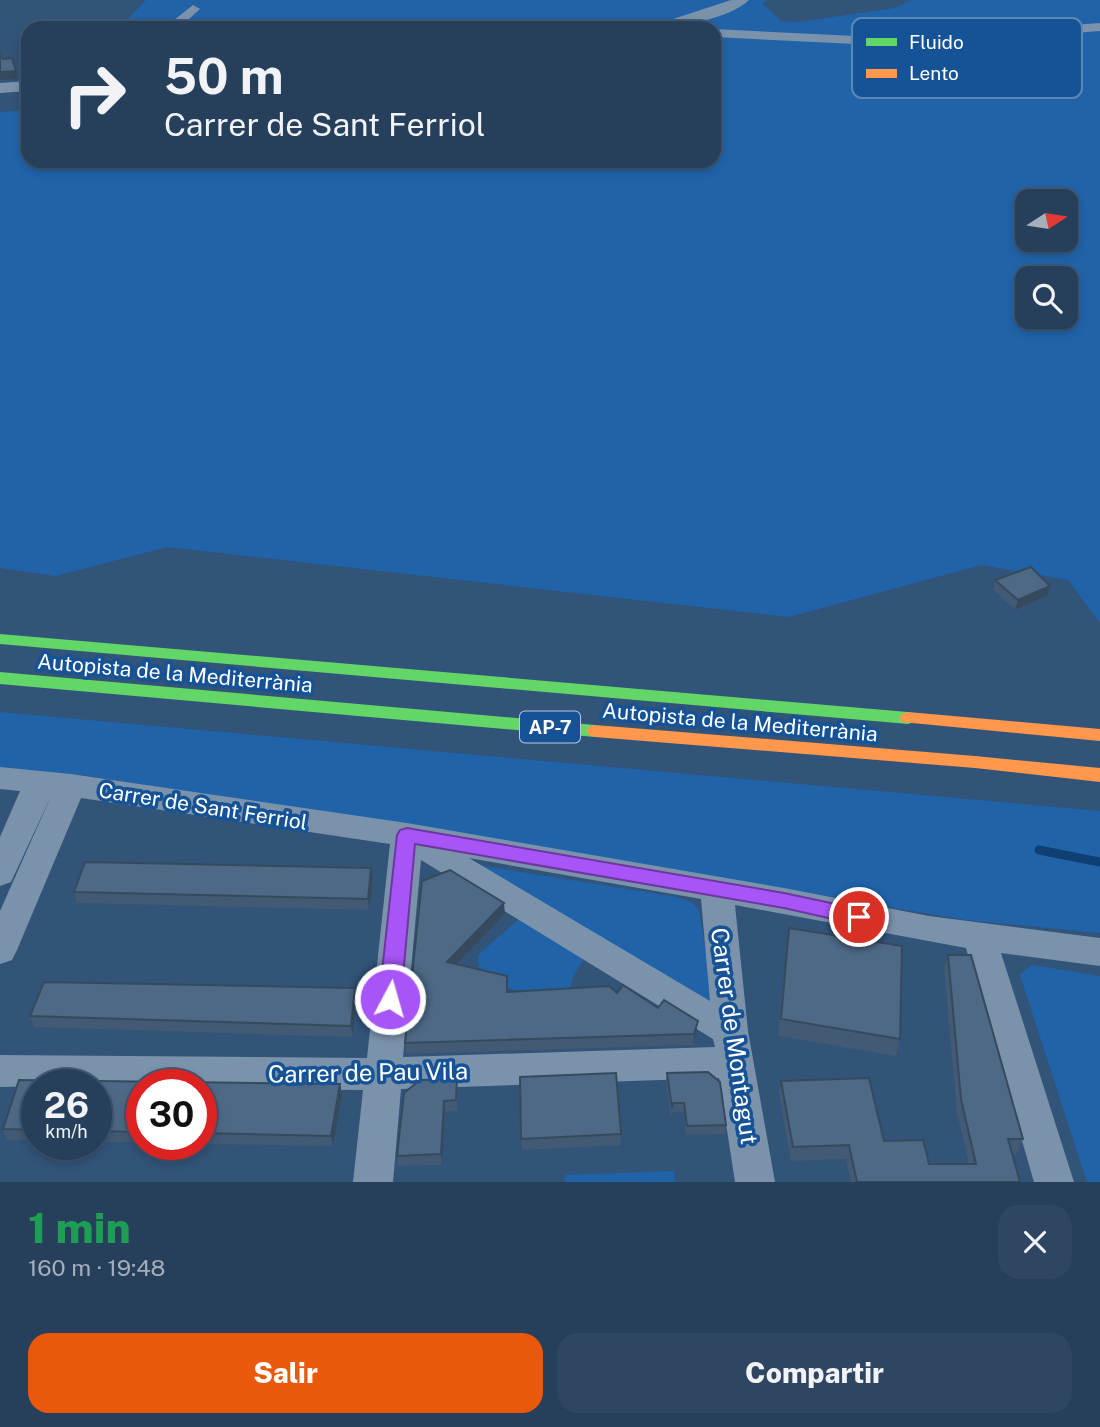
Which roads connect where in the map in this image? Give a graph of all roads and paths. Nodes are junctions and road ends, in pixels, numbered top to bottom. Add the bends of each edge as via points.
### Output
1 (742, 0) edge
2 (193, 9) dead end
3 (179, 21) edge
4 (683, 21) edge
5 (1100, 27) edge
6 (1082, 28) edge
7 (721, 33) edge
8 (852, 40) edge
9 (0, 639) edge
10 (0, 678) edge
11 (1100, 735) edge
12 (1100, 775) edge
13 (0, 778) edge
14 (40, 781) junction
15 (71, 785) junction
16 (407, 835) junction
17 (0, 873) edge
18 (717, 890) junction
19 (979, 936) junction
20 (0, 950) edge
21 (1100, 952) edge
22 (733, 1046) junction
23 (0, 1071) edge
24 (382, 1074) junction
25 (373, 1182) edge
26 (755, 1182) edge
27 (1054, 1182) edge

1 - 4 street
2 - 3 street
5 - 6 street
7 - 8 street
9 - 11 highway, Autopista de la Mediterrània / AP-7
10 - 12 highway, Autopista de la Mediterrània / AP-7
13 - 14 street, Carrer de Sant Ferriol
14 - 15 street, Carrer de Sant Ferriol
14 - 17 street
15 - 16 street, Carrer de Sant Ferriol
15 - 20 street
16 - 18 street, Carrer de Sant Ferriol
16 - 22 street, Carrer de Sant Ferriol
16 - 24 street
18 - 19 street, Carrer de Sant Ferriol
18 - 22 street, Carrer de Montagut
19 - 21 street, Carrer de Sant Ferriol
19 - 27 street
22 - 24 street, Carrer de Pau Vila
22 - 26 street, Carrer de Montagut
23 - 24 street, Carrer de Pau Vila
24 - 25 street

